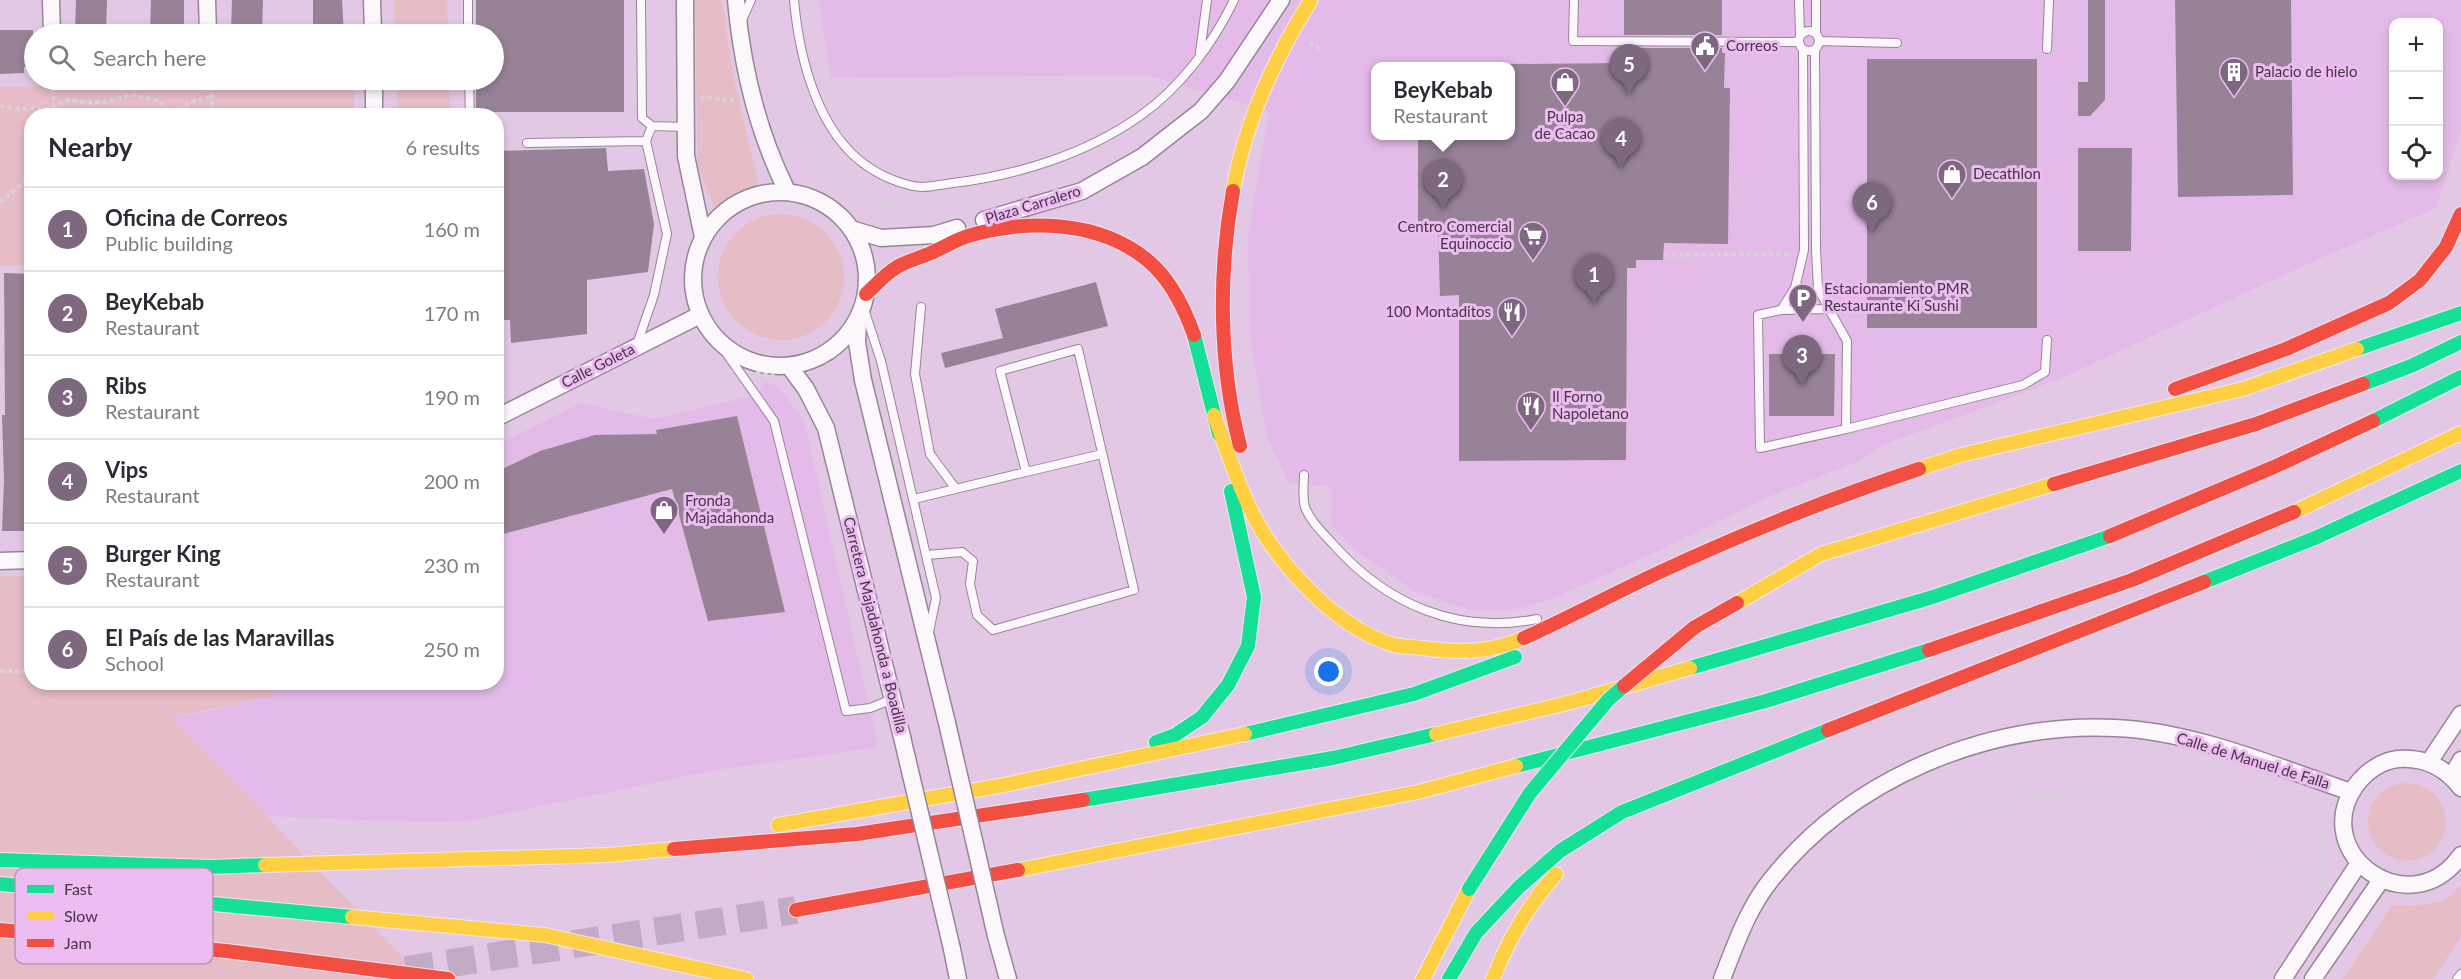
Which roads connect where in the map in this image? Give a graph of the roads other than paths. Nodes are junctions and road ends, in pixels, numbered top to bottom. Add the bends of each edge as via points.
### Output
1 (51, 0) edge
2 (207, 0) edge
3 (372, 0) edge
4 (468, 0) edge
5 (641, 0) edge
6 (685, 0) edge
7 (736, 0) edge
8 (751, 0) edge
9 (794, 0) edge
10 (1207, 0) edge
11 (1234, 0) edge
12 (1281, 0) edge
13 (1311, 0) edge
14 (1574, 0) edge
15 (1799, 0) edge
16 (1816, 0) edge
17 (2049, 0) edge
18 (52, 24) edge
19 (208, 24) edge
20 (372, 24) edge
21 (468, 24) edge
22 (738, 27) junction
23 (1817, 41) junction
24 (1801, 42) junction
25 (1897, 43) dead end
26 (2047, 49) dead end
27 (1200, 56) junction
28 (374, 90) edge
29 (469, 90) edge
30 (374, 108) edge
31 (470, 108) edge
32 (652, 126) junction
33 (686, 127) junction
34 (646, 141) junction
35 (527, 143) dead end
36 (787, 191) junction
37 (2461, 214) edge
38 (852, 229) junction
39 (934, 235) junction
40 (703, 237) junction
41 (968, 237) junction
42 (862, 306) junction
43 (921, 307) dead end
44 (1829, 309) junction
45 (1781, 310) junction
46 (2461, 313) edge
47 (700, 315) junction
48 (717, 340) junction
49 (2047, 340) dead end
50 (2461, 342) edge
51 (635, 347) junction
52 (789, 366) junction
53 (2461, 377) edge
54 (504, 414) edge
55 (1215, 415) junction
56 (1846, 429) junction
57 (2052, 432) junction
58 (2461, 434) edge
59 (1102, 454) junction
60 (2461, 471) edge
61 (1026, 472) junction
62 (1304, 475) dead end
63 (956, 489) junction
64 (914, 499) junction
65 (1724, 546) junction
66 (1273, 548) junction
67 (927, 555) junction
68 (24, 560) edge
69 (0, 561) edge
70 (1660, 572) junction
71 (1572, 604) dead end
72 (1550, 614) dead end
73 (927, 641) junction
74 (893, 699) junction
75 (2461, 714) edge
76 (2461, 760) edge
77 (2429, 762) junction
78 (1699, 782) junction
79 (2456, 782) edge
80 (1004, 785) junction
81 (2351, 792) junction
82 (607, 855) junction
83 (2461, 855) edge
84 (0, 860) edge
85 (2359, 863) junction
86 (2381, 880) junction
87 (0, 884) edge
88 (15, 885) edge
89 (213, 904) edge
90 (795, 910) tunnel mouth
91 (0, 930) edge
92 (15, 931) edge
93 (213, 950) edge
94 (2461, 974) edge
95 (1007, 978) edge
96 (448, 979) edge
97 (746, 979) edge
98 (958, 979) edge
99 (1423, 979) edge
100 (1449, 979) edge
101 (1493, 979) edge
102 (1722, 979) edge
103 (2283, 979) edge
104 (2313, 979) edge
105 (2457, 979) edge

1 - 18 street
2 - 19 street
3 - 20 street
4 - 21 lane
5 - 32 lane via 642,118
6 - 33 street
7 - 22 street
8 - 22 lane
9 - 27 lane via 797,30 812,87 835,135 866,166 892,180 921,187 975,180 1047,163 1100,141 1141,115
10 - 27 lane
11 - 27 lane
12 - 39 street, Plaza Carralero via 1227,81 1201,111 1142,157 1083,191
13 - 66 highway via 1274,62 1245,137 1223,258 1224,340 1237,436
14 - 24 lane via 1574,41
15 - 24 lane
16 - 23 lane
17 - 26 lane
22 - 36 street via 752,103
23 - 24 lane via 1812,51
23 - 24 lane via 1806,31
23 - 25 lane
23 - 44 lane via 1816,250 1818,288
24 - 45 lane via 1804,250 1795,288
28 - 30 street
29 - 31 lane
32 - 33 lane
32 - 34 lane
33 - 40 street via 686,156
34 - 35 lane
34 - 51 lane via 667,234 654,295
36 - 38 street via 824,203
36 - 40 street via 762,193 739,201 718,216
37 - 57 highway via 2446,247 2420,280 2389,303 2286,349
38 - 39 street, Plaza Carralero via 881,238
38 - 42 street via 867,271
39 - 41 highway
40 - 47 street via 694,262 693,289
41 - 42 highway via 898,267
41 - 55 highway via 1005,228 1065,226 1130,246 1168,281 1184,309
42 - 52 street via 846,336 830,351
42 - 64 lane via 881,361
42 - 73 street via 857,342 863,380
43 - 63 lane via 915,374 930,454
44 - 45 lane
44 - 56 lane via 1847,341
45 - 56 lane via 1758,315 1760,448
46 - 57 highway via 2243,389
47 - 48 street
47 - 51 street, Calle Goleta
48 - 52 street via 750,362
48 - 74 lane via 774,421 846,711 870,708
49 - 56 lane via 2045,372 2023,385
50 - 99 highway, bridge via 2411,366 2256,424 1821,554 1695,627 1608,700 1530,794 1469,889
51 - 54 street, Calle Goleta
52 - 74 street, Carretera Majadahonda a Boadilla via 826,428
53 - 82 highway via 2274,467 2107,537 1933,597 1564,704 1334,758 1093,799 857,834
55 - 66 highway via 1248,505
55 - 80 highway via 1254,597 1248,646 1228,685 1202,717 1175,735
57 - 65 highway via 1961,454 1891,478
58 - 90 highway via 2300,509 2132,580 1950,644 1766,701 1418,792
59 - 61 lane
59 - 61 lane via 1078,349 1000,371
59 - 67 lane via 1134,590 993,630 977,615 970,584 973,561 962,552
60 - 78 highway via 2315,538
61 - 63 lane
62 - 72 lane via 1304,504 1319,528 1344,556 1410,605 1468,622 1509,625
63 - 64 lane
64 - 67 lane
65 - 70 highway
65 - 80 highway via 1627,601 1516,656 1414,694
66 - 70 highway via 1314,596 1367,634 1392,644 1457,653 1508,645
67 - 73 lane via 936,598
68 - 69 street
70 - 71 lane
73 - 95 street, bridge
74 - 98 street, Carretera Majadahonda a Boadilla, bridge
75 - 77 street
76 - 79 street
77 - 79 street
77 - 81 street via 2411,758 2376,766
78 - 100 highway via 1622,812 1560,851 1476,933
78 - 101 highway via 1571,859 1533,900 1518,923
80 - 82 highway
81 - 85 street via 2344,829 2349,848
81 - 102 street, Calle de Manuel de Falla via 2217,748 2167,735 2116,728 2018,734 1961,750 1911,770 1858,799 1811,835 1769,882 1740,932
82 - 84 highway via 211,867
83 - 86 street via 2438,878 2420,884 2400,885
85 - 86 street
85 - 103 street
86 - 104 street
87 - 88 highway
89 - 97 highway via 545,935
91 - 92 highway
93 - 96 highway
94 - 105 lane

